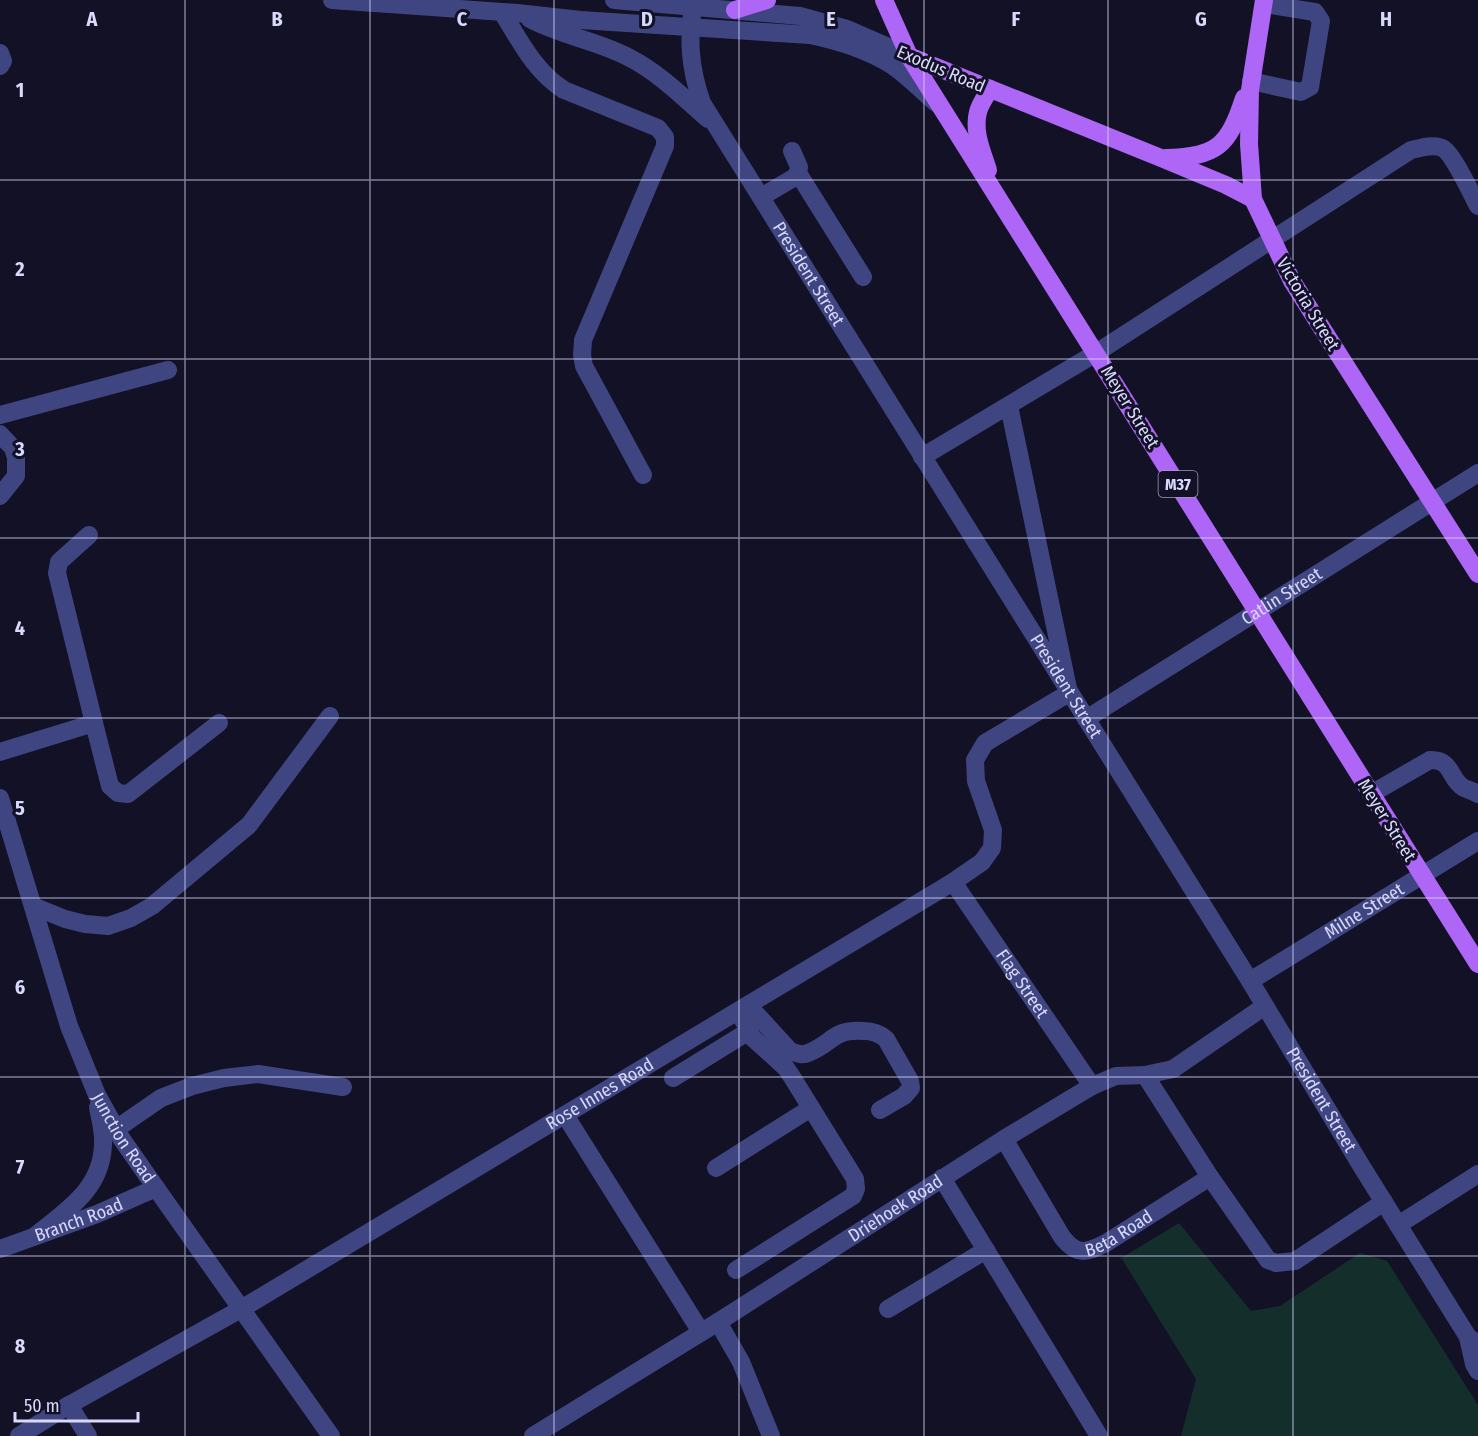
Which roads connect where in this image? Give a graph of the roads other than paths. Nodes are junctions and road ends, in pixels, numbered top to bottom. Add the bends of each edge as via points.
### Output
1 (332, 0) edge
2 (614, 0) edge
3 (767, 0) edge
4 (884, 0) edge
5 (1264, 2) edge
6 (428, 3) edge
7 (694, 3) edge
8 (735, 10) junction
9 (509, 12) junction
10 (692, 26) junction
11 (0, 53) edge
12 (909, 56) junction
13 (0, 66) edge
14 (1250, 85) junction
15 (990, 89) junction
16 (941, 107) junction
17 (718, 128) junction
18 (792, 151) dead end
19 (1161, 158) junction
20 (802, 179) junction
21 (997, 198) junction
22 (1253, 199) junction
23 (764, 203) junction
24 (1478, 206) edge
25 (1272, 240) junction
26 (863, 277) dead end
27 (1096, 353) junction
28 (168, 369) dead end
29 (1009, 406) junction
30 (0, 415) edge
31 (0, 434) edge
32 (922, 457) junction
33 (1478, 473) edge
34 (643, 475) dead end
35 (0, 496) edge
36 (1431, 501) junction
37 (89, 535) dead end
38 (1478, 574) edge
39 (1257, 612) junction
40 (1069, 693) junction
41 (330, 716) dead end
42 (1086, 719) junction
43 (94, 723) junction
44 (219, 723) dead end
45 (0, 752) edge
46 (1371, 794) junction
47 (1478, 794) edge
48 (1, 804) edge
49 (1478, 841) edge
50 (1422, 877) junction
51 (953, 882) junction
52 (33, 906) junction
53 (1478, 964) edge
54 (1250, 981) junction
55 (1265, 1006) junction
56 (743, 1008) junction
57 (749, 1031) junction
58 (1145, 1075) junction
59 (673, 1078) dead end
60 (1092, 1086) junction
61 (343, 1087) dead end
62 (97, 1095) junction
63 (811, 1108) junction
64 (880, 1110) dead end
65 (565, 1114) junction
66 (116, 1130) junction
67 (1004, 1139) junction
68 (716, 1168) dead end
69 (1478, 1174) edge
70 (1210, 1177) junction
71 (942, 1179) junction
72 (156, 1188) junction
73 (1384, 1202) junction
74 (1398, 1225) junction
75 (35, 1236) junction
76 (0, 1249) edge
77 (986, 1250) junction
78 (736, 1270) dead end
79 (241, 1309) junction
80 (888, 1309) dead end
81 (718, 1322) junction
82 (701, 1332) junction
83 (1473, 1341) edge
84 (1478, 1371) edge
85 (69, 1405) junction
86 (1096, 1435) edge
87 (19, 1436) edge
88 (88, 1436) edge
89 (331, 1436) edge
90 (533, 1436) edge
91 (771, 1436) edge

1 - 6 street
2 - 7 street, Exodus Road
3 - 8 main road
4 - 12 main road, Meyer Street / M37
5 - 14 main road, Victoria Street
5 - 14 street via 1315,12 1321,21 1310,87 1301,92
6 - 9 street
7 - 8 street, Exodus Road
7 - 10 street, President Street
8 - 12 street, Exodus Road via 821,21
9 - 10 street
9 - 17 street via 631,58
9 - 34 street via 532,61 554,83 658,128 664,137 665,147 588,327 582,355 584,366
10 - 16 street via 828,39 894,67
10 - 17 street, President Street via 693,78 702,103
11 - 13 street
12 - 15 main road, Exodus Road
12 - 16 main road, Meyer Street / M37
14 - 19 main road via 1227,136 1215,150 1191,157
14 - 22 main road, Victoria Street
15 - 19 main road, Exodus Road
15 - 21 main road via 978,111 977,129
16 - 21 main road, Meyer Street / M37
17 - 23 street, President Street
18 - 20 street
19 - 22 main road, Exodus Road
20 - 23 street via 795,177
20 - 26 street
21 - 27 main road, Meyer Street / M37
22 - 25 main road, Victoria Street
23 - 32 street, President Street
24 - 25 street via 1451,157 1443,149 1425,147 1411,150
25 - 27 street
25 - 36 main road, Victoria Street via 1292,281
27 - 29 street
27 - 39 main road, Meyer Street / M37
28 - 30 street
29 - 32 street
29 - 40 street
31 - 35 street via 13,448 16,458 16,476
32 - 40 street, President Street
33 - 36 street, Catlin Street
36 - 38 main road, Victoria Street
36 - 39 street, Catlin Street
37 - 43 street via 59,562 57,573
39 - 42 street, Catlin Street
39 - 46 main road, Meyer Street / M37
40 - 42 street, President Street
40 - 51 street, Rose Innes Road via 985,743 975,760 975,781 993,830 992,848 982,862
41 - 52 street via 249,825 152,906 108,926 65,919
42 - 54 street, President Street
43 - 44 street via 110,786 118,793 128,794
43 - 45 street
46 - 47 street via 1438,759 1462,787
46 - 50 main road, Meyer Street / M37
48 - 52 street, Junction Road
49 - 50 street, Milne Street
50 - 53 main road, Meyer Street / M37
50 - 54 street, Milne Street
51 - 56 street, Rose Innes Road
51 - 60 street, Flag Street
52 - 62 street, Junction Road via 69,1026
54 - 55 street, President Street
55 - 58 street, Driehoek Road via 1173,1069
55 - 73 street, President Street
56 - 57 street
56 - 64 street via 798,1054 807,1054 845,1031 880,1034 911,1088
56 - 65 street, Rose Innes Road
57 - 59 street
57 - 63 street via 786,1068
58 - 60 street, Driehoek Road via 1116,1076
58 - 70 street
60 - 67 street, Driehoek Road
61 - 66 street via 258,1074 224,1078 161,1098
62 - 66 street, Junction Road
62 - 75 street via 104,1142 102,1163 91,1186
63 - 68 street
63 - 78 street via 855,1179 853,1196
65 - 79 street, Rose Innes Road
65 - 82 street
66 - 72 street, Junction Road
67 - 70 street, Beta Road via 1062,1237 1079,1251 1090,1251 1106,1243
67 - 71 street, Driehoek Road
69 - 74 street
70 - 73 street via 1263,1254 1276,1263 1295,1261
71 - 77 street
71 - 81 street, Driehoek Road
72 - 75 street, Branch Road
72 - 79 street, Junction Road
73 - 74 street, President Street
74 - 83 street, President Street
75 - 76 street, Branch Road
77 - 80 street
77 - 86 street
79 - 85 street, Rose Innes Road
79 - 89 street, Junction Road
81 - 82 street, Driehoek Road
81 - 91 street via 741,1362
82 - 90 street, Driehoek Road
83 - 84 street, President Street via 1473,1364
85 - 87 street, Rose Innes Road
85 - 88 street

